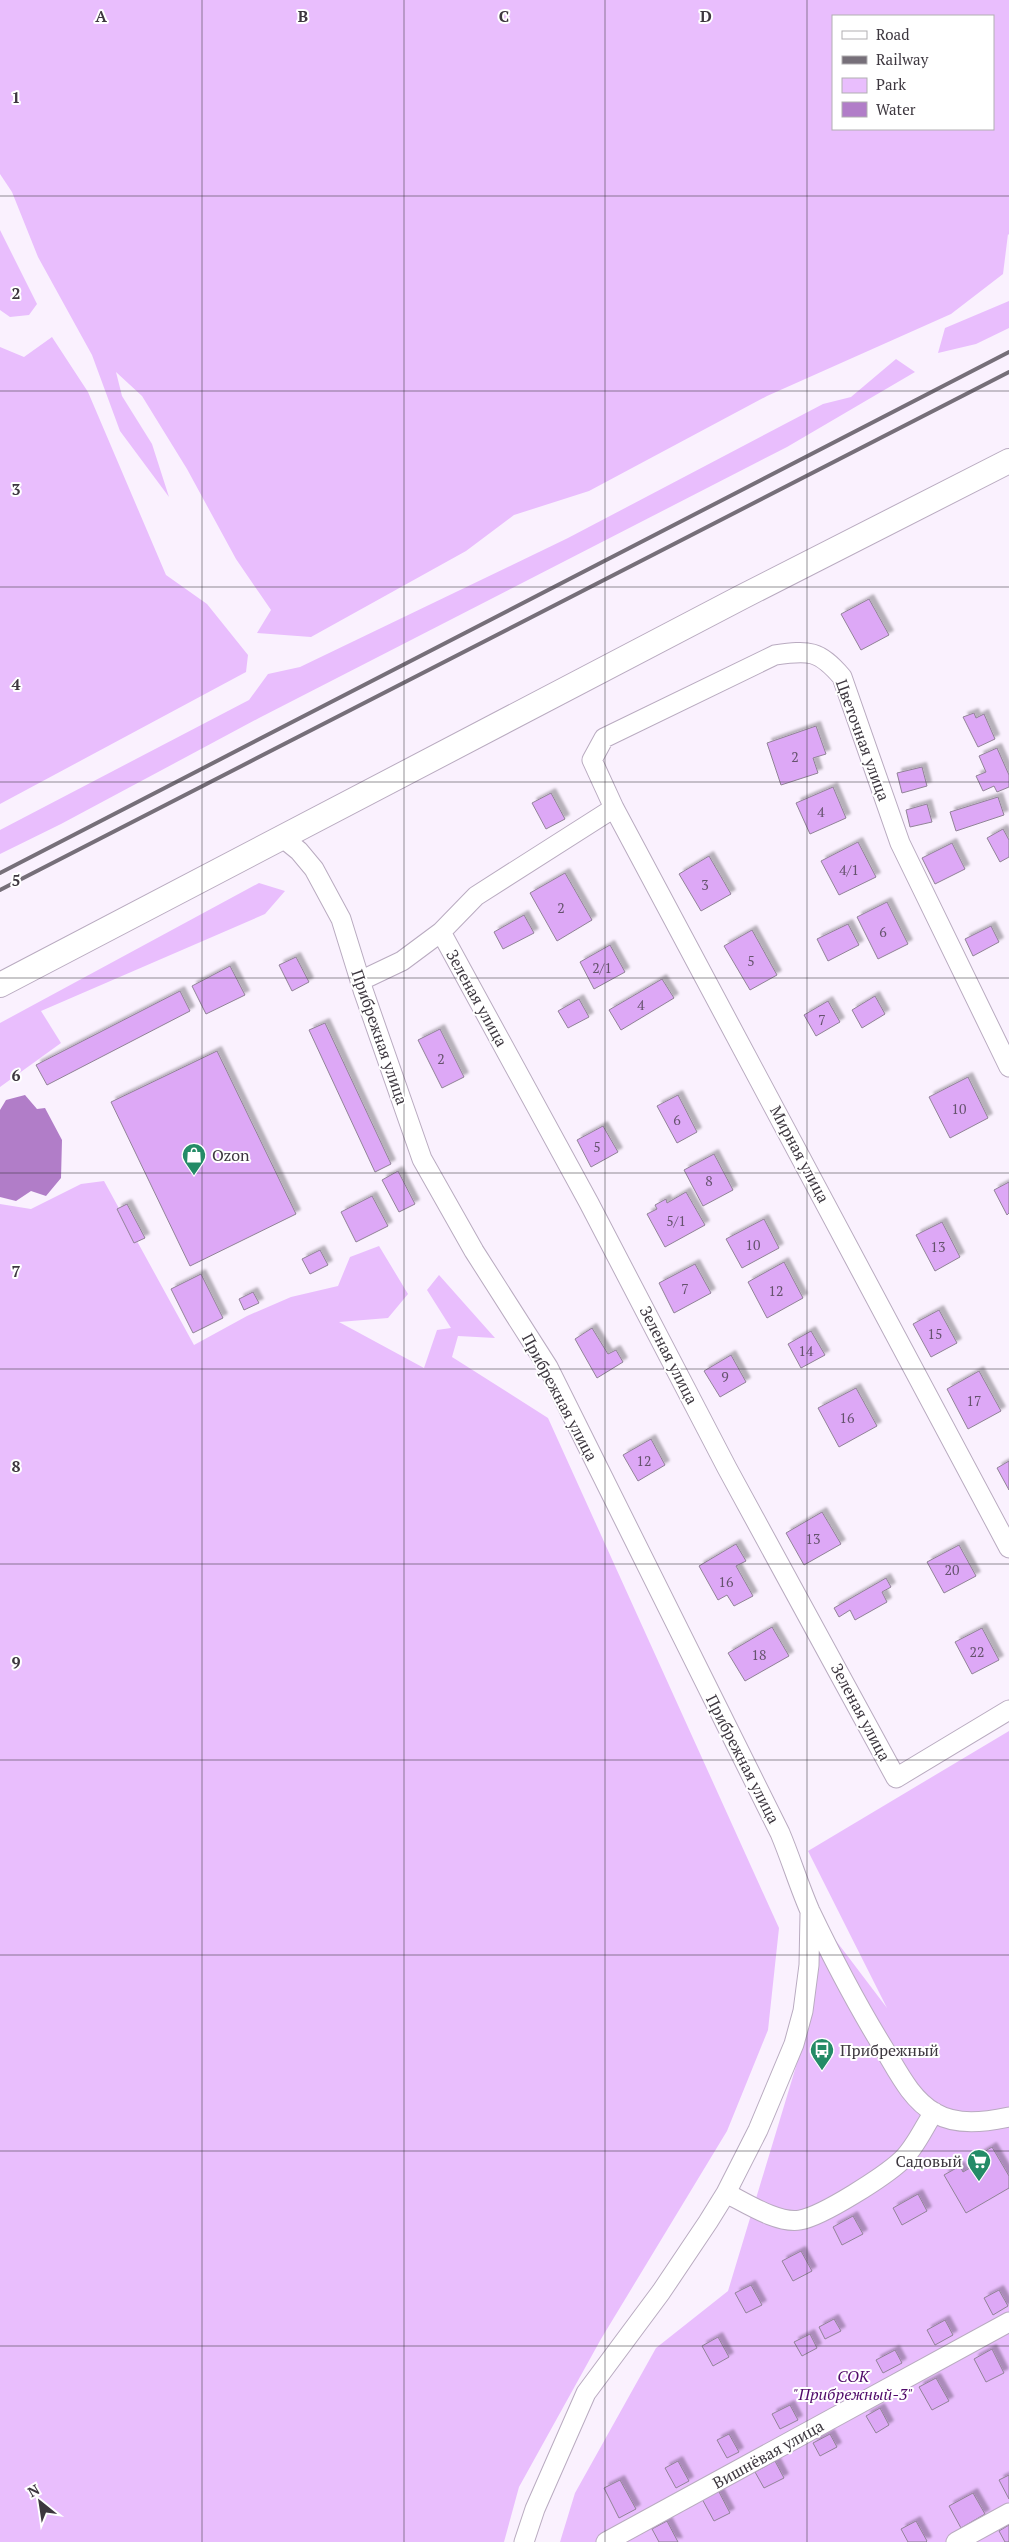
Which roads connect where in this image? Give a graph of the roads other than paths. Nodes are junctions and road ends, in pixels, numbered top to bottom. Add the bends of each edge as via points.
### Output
1 (1009, 461) edge
2 (592, 760) joint
3 (614, 808) junction
4 (282, 838) junction
5 (441, 932) junction
6 (360, 981) junction
7 (0, 985) edge
8 (1009, 1067) edge
9 (1009, 1548) edge
10 (1009, 1710) edge
11 (810, 1910) junction
12 (934, 2112) junction
13 (1009, 2117) edge
14 (726, 2193) junction
15 (1009, 2322) edge
16 (1009, 2513) edge
17 (524, 2542) edge
18 (606, 2542) edge
19 (956, 2542) edge

1 - 4 street
2 - 3 street, Мирная улица
2 - 8 street, Цветочная улица via 604,738 775,655 804,651 828,660 842,678 900,843
3 - 5 street via 476,896
3 - 9 street, Мирная улица
4 - 6 street, Прибрежная улица via 314,869 331,897 341,918
4 - 7 street
5 - 6 street via 402,961
5 - 10 street, Зеленая улица via 590,1203 727,1468 896,1778
6 - 11 street, Прибрежная улица via 422,1159 474,1251 548,1367 780,1833
11 - 12 street, Прибрежная улица via 865,2017 906,2086
11 - 14 street via 808,1974 794,2044 758,2130
12 - 13 street, Прибрежная улица via 948,2120 970,2122
12 - 14 street via 903,2158 889,2170 822,2211 799,2220 770,2215
14 - 17 street via 661,2292 586,2393 535,2509
15 - 18 street, Вишнёвая улица
16 - 19 street

